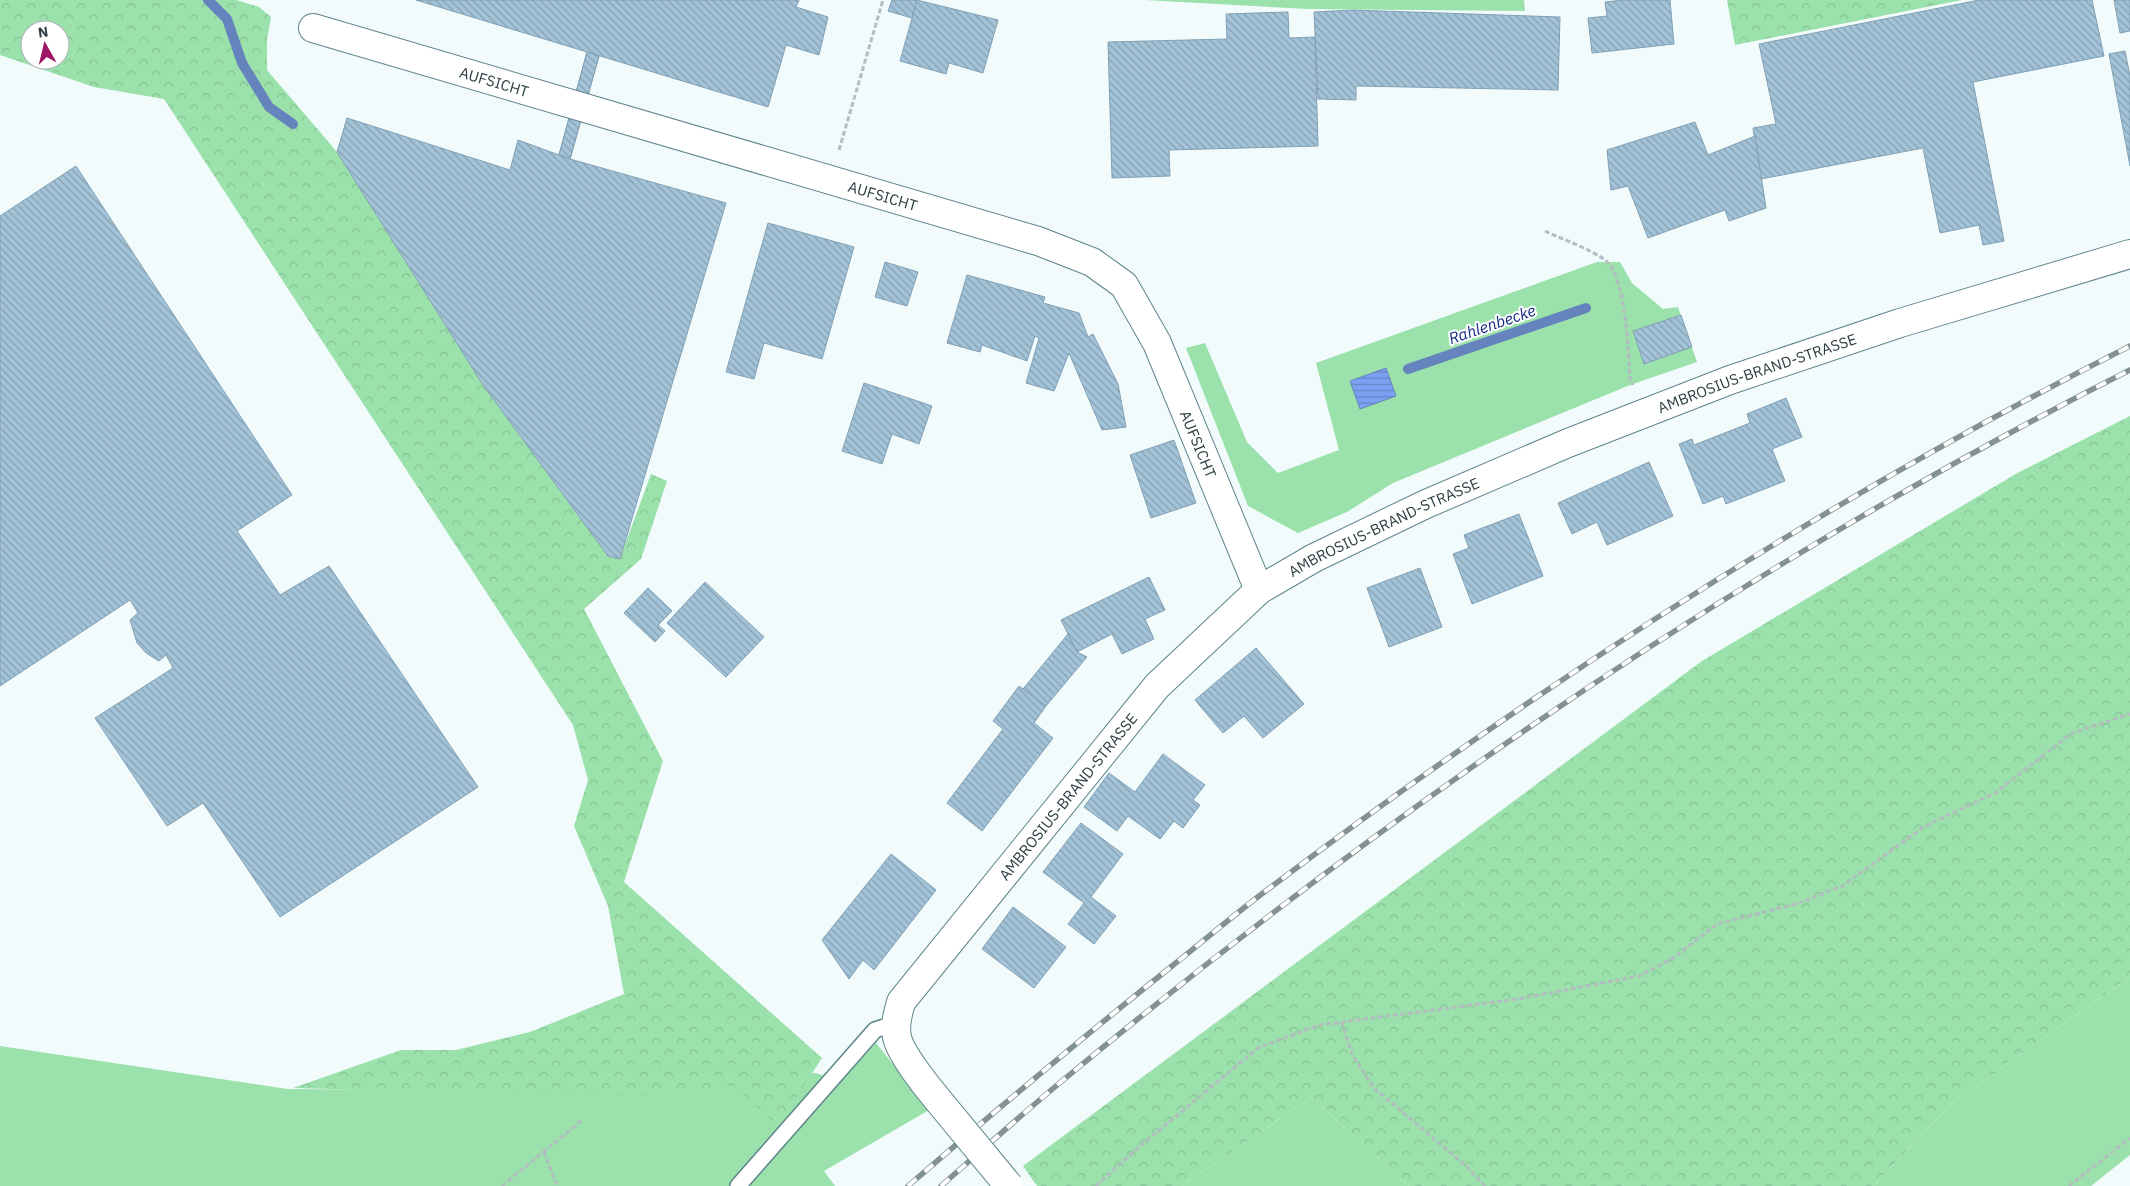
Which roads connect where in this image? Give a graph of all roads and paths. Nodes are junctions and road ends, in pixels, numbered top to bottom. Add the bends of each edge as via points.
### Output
1 (883, 0) edge
2 (313, 28) dead end
3 (830, 179) junction
4 (1545, 231) dead end
5 (2130, 254) edge
6 (1647, 412) junction
7 (1260, 590) junction
8 (2130, 714) edge
9 (1341, 1022) junction
10 (896, 1023) junction
11 (582, 1120) dead end
12 (2130, 1138) edge
13 (544, 1151) junction
14 (502, 1186) edge
15 (557, 1186) edge
16 (738, 1186) edge
17 (1009, 1186) edge
18 (1096, 1186) edge
19 (1485, 1186) edge
20 (2069, 1186) edge

1 - 3 path
2 - 3 street, AUFSICHT
3 - 7 street, AUFSICHT via 1038,241 1092,262 1124,285 1157,343
4 - 6 path via 1604,260 1618,278 1627,332 1630,380
5 - 6 street, AMBROSIUS-BRAND-STRASSE via 1900,323 1730,380
6 - 7 street, AMBROSIUS-BRAND-STRASSE via 1568,442 1426,504 1314,558
7 - 10 street, AMBROSIUS-BRAND-STRASSE via 1157,686 901,1002
8 - 9 path via 2072,733 1995,793 1925,826 1842,886 1796,904 1717,924 1672,959 1639,976 1518,999
9 - 18 path via 1319,1026 1258,1048
9 - 19 path via 1353,1056 1373,1086
10 - 16 lane via 875,1030
10 - 17 street, bridge via 897,1039 921,1079
11 - 13 path
12 - 20 path
13 - 14 path
13 - 15 path

